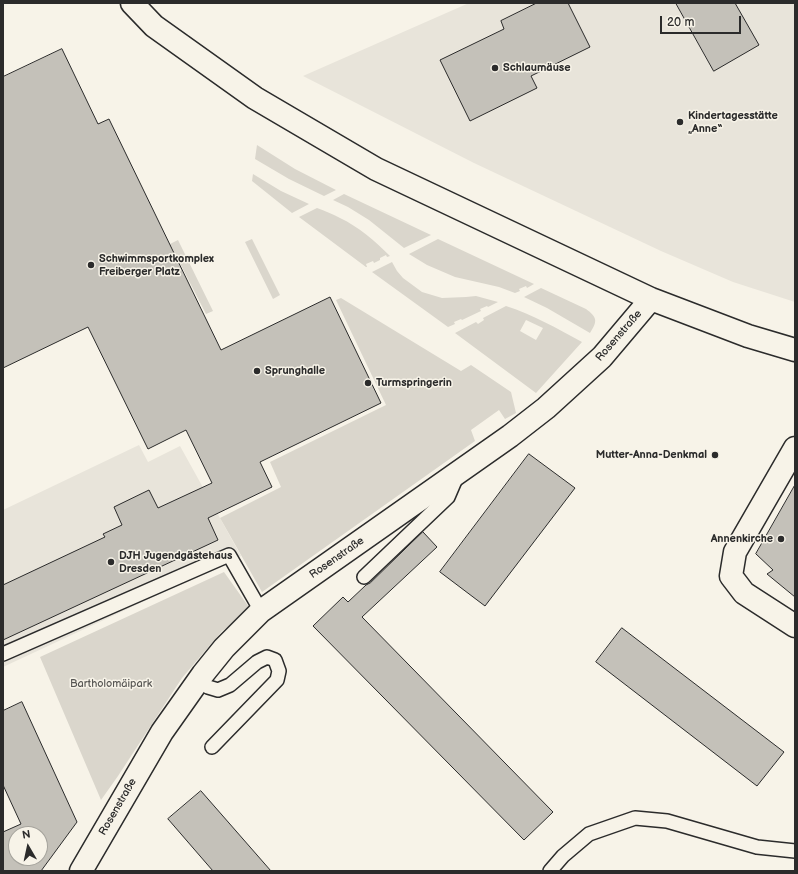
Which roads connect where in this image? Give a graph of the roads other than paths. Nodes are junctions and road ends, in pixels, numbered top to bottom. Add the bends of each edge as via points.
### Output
1 (132, 3) edge
2 (651, 298) junction
3 (795, 350) edge
4 (795, 448) edge
5 (459, 472) junction
6 (364, 577) dead end
7 (261, 612) junction
8 (795, 626) edge
9 (3, 654) edge
10 (199, 680) junction
11 (212, 747) dead end
12 (795, 851) edge
13 (81, 871) edge
14 (550, 871) edge

1 - 2 street via 154,26 255,98 376,169
2 - 3 street via 748,336
2 - 5 street, Rosenstraße via 602,357 546,408
4 - 8 street via 735,552 731,576 744,593
5 - 6 lane via 448,497
5 - 7 street, Rosenstraße
7 - 9 lane via 229,555
7 - 10 street, Rosenstraße via 224,648
10 - 11 lane via 208,687 218,690 230,685 257,662 267,657 275,660 279,671 277,680
10 - 13 street, Rosenstraße via 162,732
12 - 14 lane via 757,847 666,821 635,818 589,834 562,856

